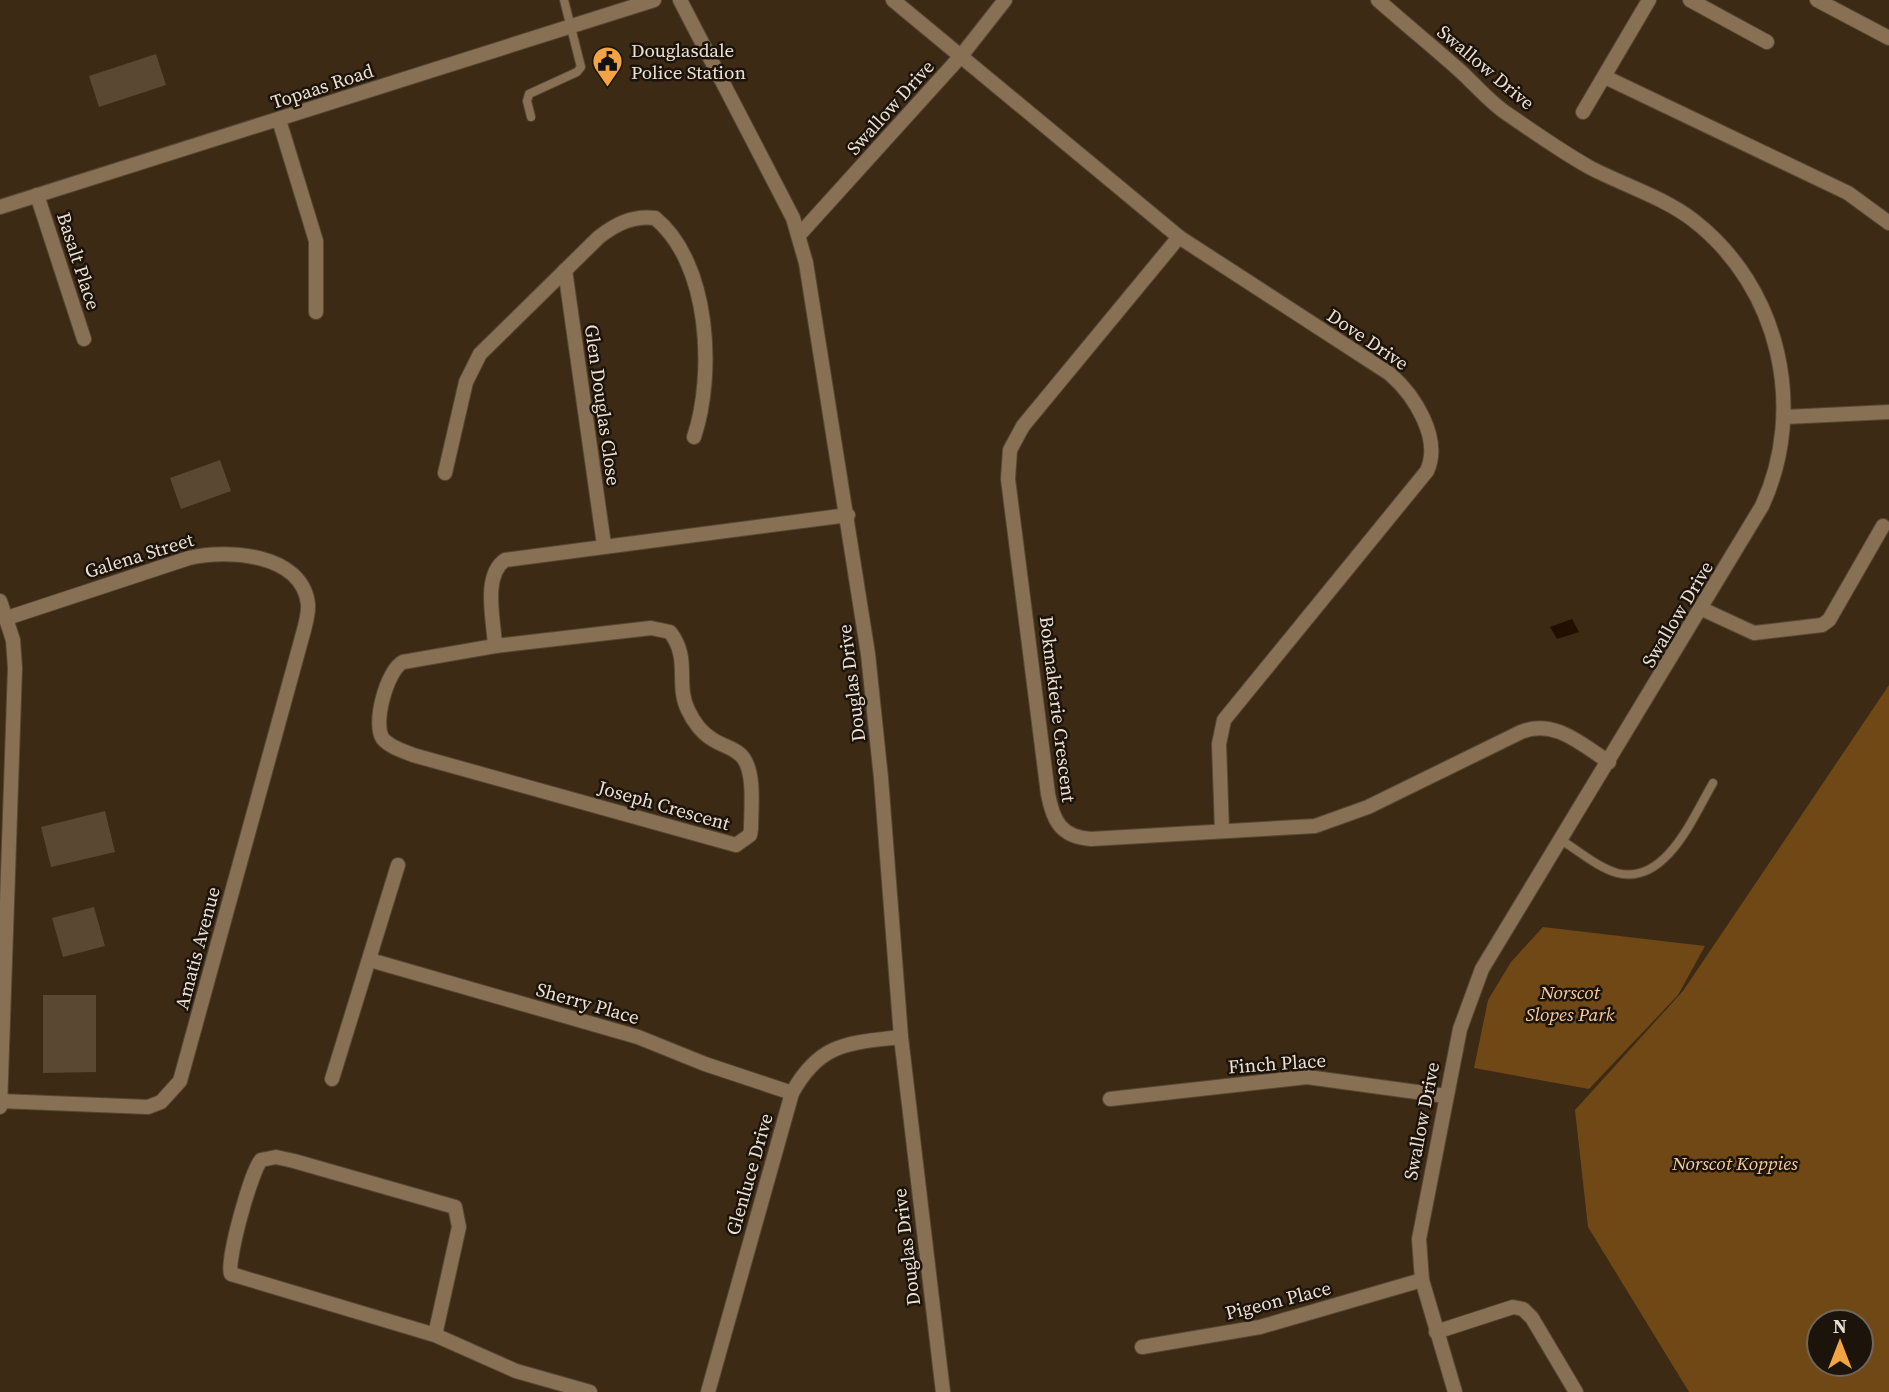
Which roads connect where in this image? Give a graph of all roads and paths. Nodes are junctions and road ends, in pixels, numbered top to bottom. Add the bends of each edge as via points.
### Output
1 (564, 0) edge
2 (654, 0) edge
3 (680, 0) edge
4 (893, 0) edge
5 (1004, 0) edge
6 (1378, 0) edge
7 (1649, 0) edge
8 (1690, 0) edge
9 (1817, 0) edge
10 (572, 27) junction
11 (1889, 38) edge
12 (1767, 42) dead end
13 (961, 56) junction
14 (1605, 77) junction
15 (1583, 112) dead end
16 (531, 117) dead end
17 (279, 120) junction
18 (37, 195) junction
19 (0, 207) edge
20 (1889, 223) edge
21 (800, 234) junction
22 (1179, 237) junction
23 (565, 270) junction
24 (316, 312) dead end
25 (84, 339) dead end
26 (1889, 412) edge
27 (1785, 417) junction
28 (694, 437) dead end
29 (444, 473) dead end
30 (848, 515) junction
31 (1883, 526) dead end
32 (604, 545) junction
33 (0, 601) edge
34 (1702, 609) junction
35 (7, 618) junction
36 (301, 641) joint
37 (495, 646) junction
38 (1609, 762) junction
39 (1713, 783) dead end
40 (1222, 831) junction
41 (1561, 840) junction
42 (398, 865) dead end
43 (370, 960) junction
44 (901, 1037) junction
45 (332, 1079) dead end
46 (792, 1093) junction
47 (1446, 1096) junction
48 (1110, 1099) dead end
49 (0, 1101) edge
50 (0, 1107) edge
51 (1422, 1280) junction
52 (1436, 1332) junction
53 (435, 1335) junction
54 (1142, 1347) dead end
55 (590, 1392) edge
56 (708, 1392) edge
57 (943, 1392) edge
58 (1455, 1392) edge
59 (1576, 1392) edge

1 - 10 lane
2 - 10 street, Topaas Road
3 - 21 street, Douglas Drive
4 - 13 street, Dove Drive
5 - 13 street, Swallow Drive
6 - 27 street, Swallow Drive via 1506,113 1587,166 1693,220 1714,241 1742,273 1768,321 1784,382
7 - 14 street
8 - 12 street
9 - 11 street
10 - 16 lane via 580,70 529,94
10 - 17 street, Topaas Road
13 - 21 street, Swallow Drive
13 - 22 street, Dove Drive
14 - 15 street
14 - 20 street via 1848,193
17 - 18 street, Topaas Road
17 - 24 street via 316,242
18 - 19 street, Topaas Road
18 - 25 street, Basalt Place
21 - 30 street, Douglas Drive
22 - 40 street, Dove Drive via 1390,374 1412,396 1430,444 1429,466 1421,480 1224,720 1219,744
22 - 40 street, Bokmakierie Crescent via 1023,426 1010,450 1009,479 1048,794 1057,824 1069,835 1091,839
23 - 28 street via 599,237 630,219 655,218 674,237 697,290 703,334 705,400
23 - 29 street via 475,361
23 - 32 street, Glen Douglas Close
26 - 27 street
27 - 34 street, Swallow Drive via 1770,490
30 - 32 street
30 - 44 street, Douglas Drive via 876,716
31 - 34 street via 1822,625 1754,633
32 - 37 street via 500,563 492,581
33 - 35 street
34 - 38 street, Swallow Drive
35 - 36 street, Galena Street via 189,558 240,555 270,562 297,578 308,603
35 - 49 street via 15,668
36 - 49 street, Amatis Avenue via 188,1057 175,1088 148,1107
37 - 37 street, Joseph Crescent via 651,628 670,632 683,658 688,710 702,731 740,754 747,765 751,829 747,841 736,845 413,755 385,741 379,720 396,666
38 - 40 street, Bokmakierie Crescent via 1555,729 1536,727 1340,820 1294,828
38 - 41 street, Swallow Drive
39 - 41 lane via 1674,848 1645,870 1614,872
41 - 47 street, Swallow Drive via 1475,985
42 - 43 street
43 - 45 street
43 - 46 street, Sherry Place via 638,1037
44 - 46 street, Glenluce Drive via 834,1048 812,1062
44 - 57 street, Douglas Drive
46 - 56 street, Glenluce Drive
47 - 48 street, Finch Place via 1307,1077
47 - 51 street, Swallow Drive via 1419,1239
49 - 50 street
51 - 52 street, Swallow Drive
51 - 54 street, Pigeon Place via 1260,1327
52 - 58 street, Swallow Drive
52 - 59 street via 1513,1307 1523,1309
53 - 53 street via 459,1227 455,1207 294,1161 261,1160 233,1243 231,1275
53 - 55 street via 516,1371

